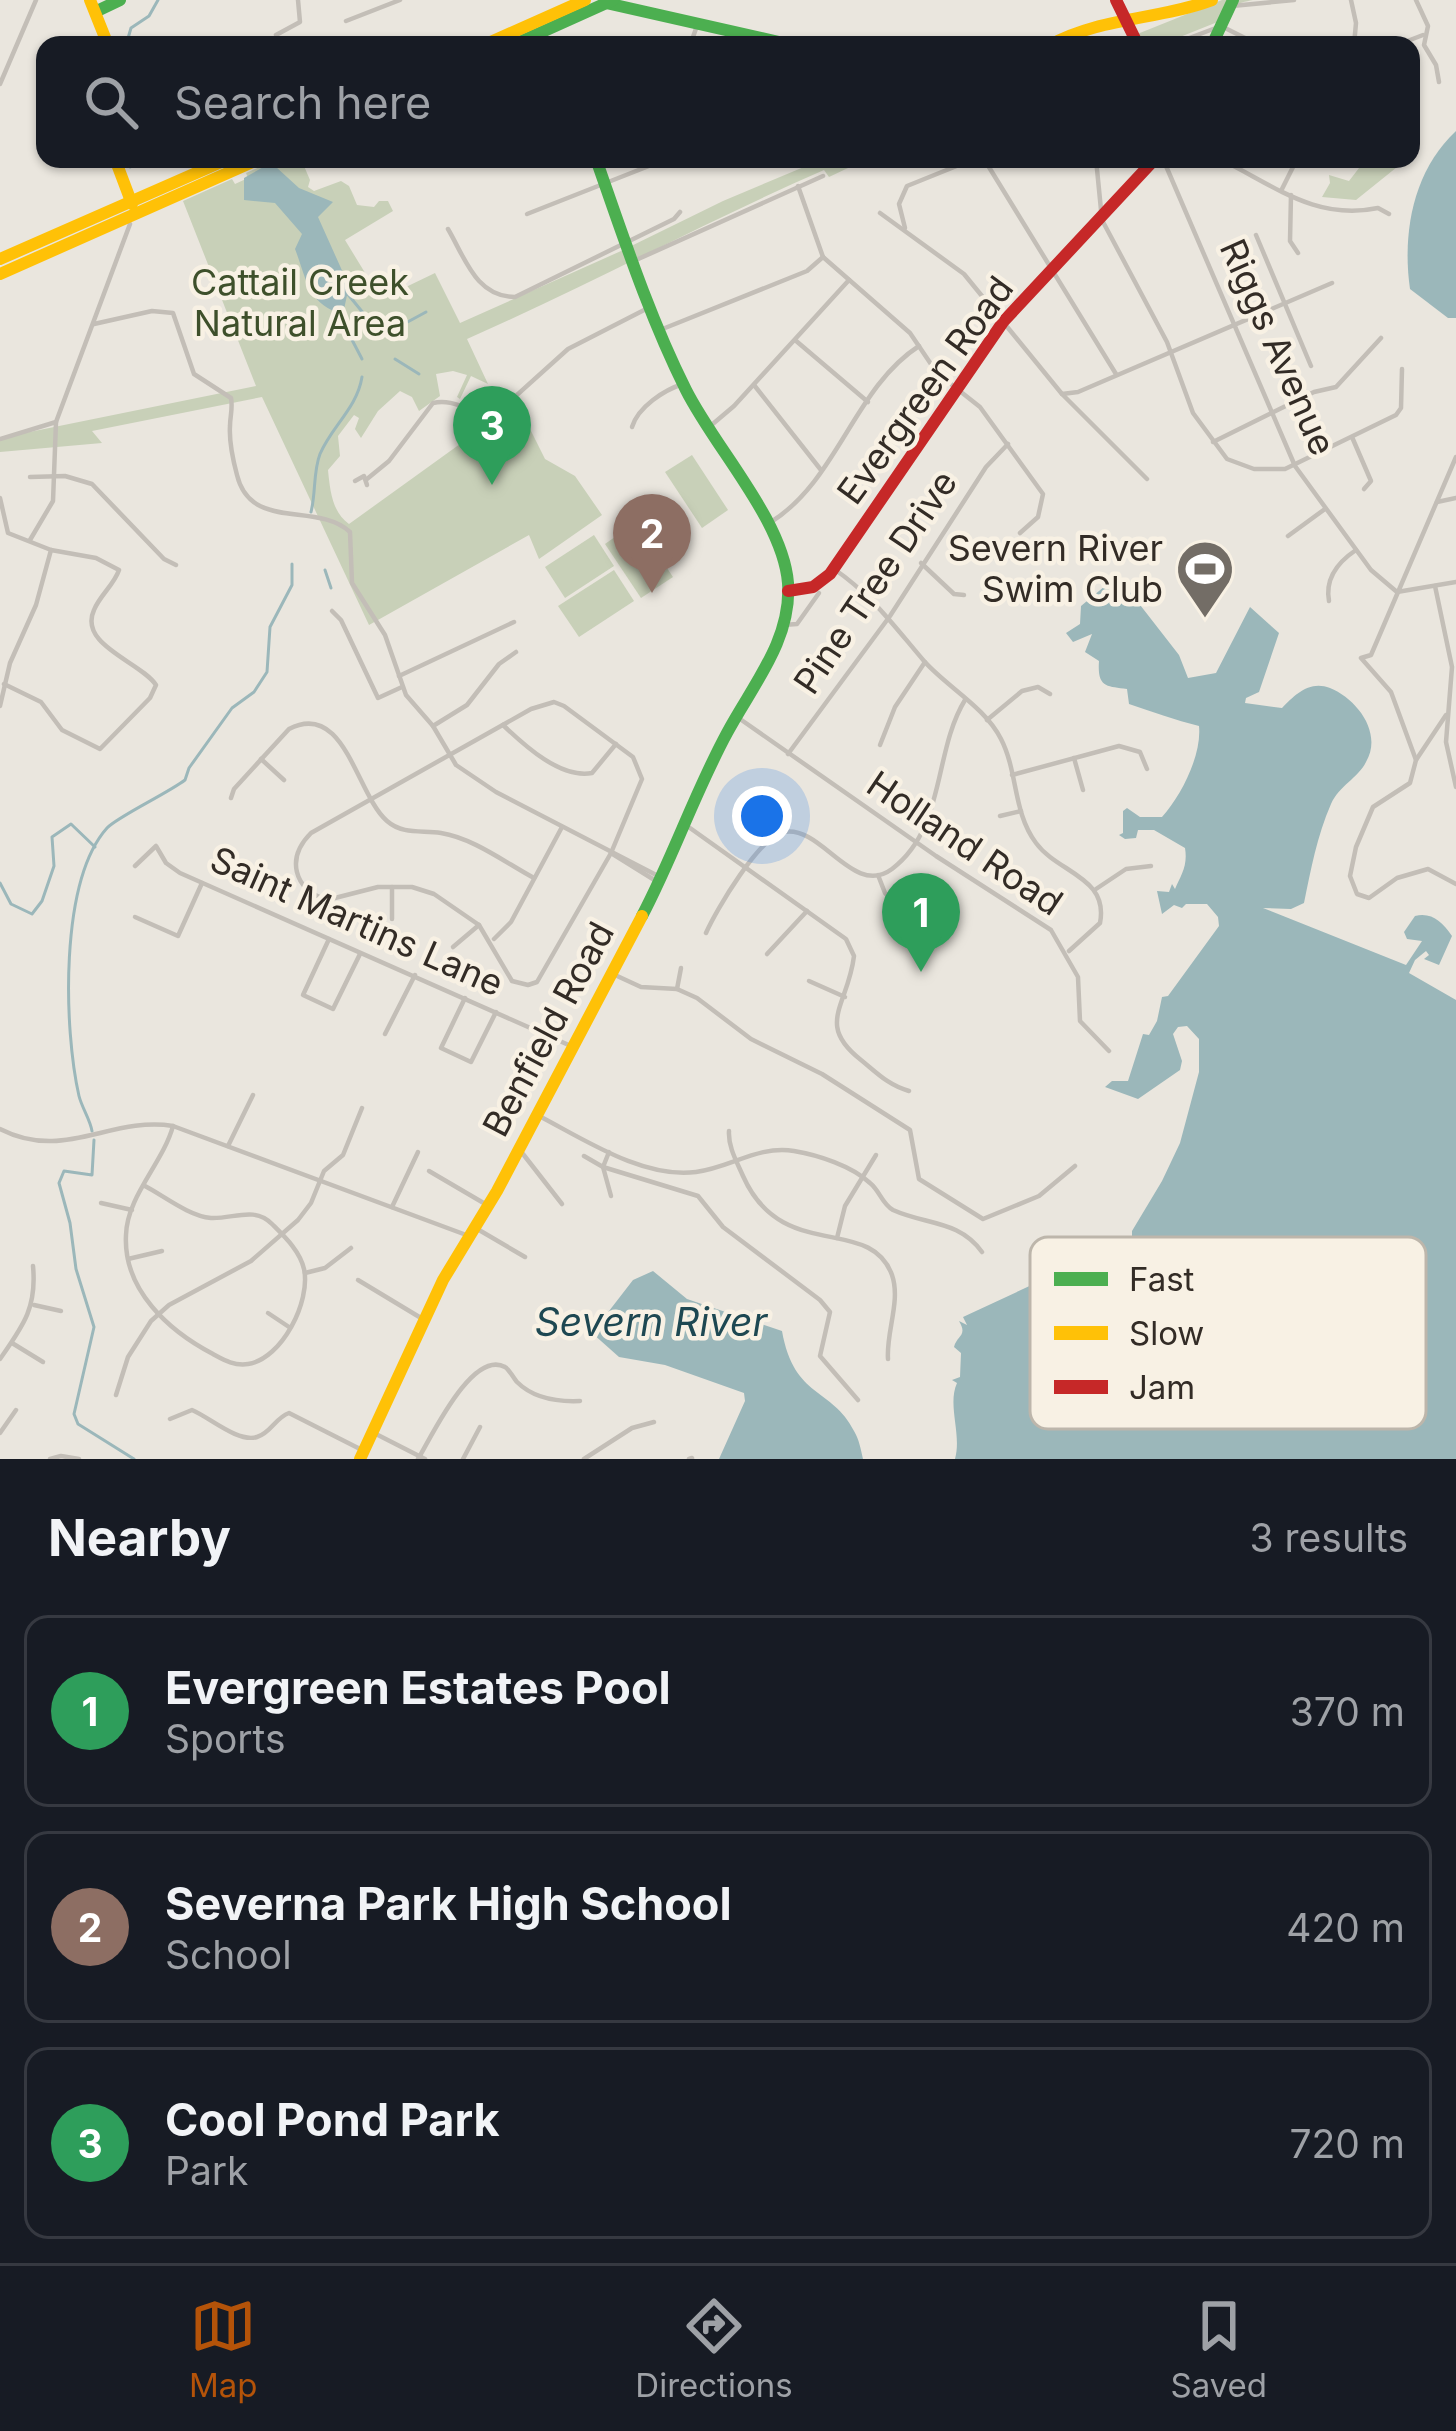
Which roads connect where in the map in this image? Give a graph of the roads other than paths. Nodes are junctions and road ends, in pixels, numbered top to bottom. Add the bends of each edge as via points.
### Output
1 (36, 0) edge
2 (120, 0) edge
3 (298, 0) edge
4 (368, 0) edge
5 (400, 0) edge
6 (585, 0) edge
7 (1116, 0) edge
8 (1294, 0) edge
9 (1351, 0) edge
10 (1416, 0) edge
11 (607, 1) edge
12 (1204, 2) edge
13 (1232, 3) edge
14 (94, 5) edge
15 (372, 11) junction
16 (545, 12) edge
17 (1125, 17) junction
18 (346, 21) dead end
19 (1221, 26) junction
20 (277, 35) dead end
21 (1424, 35) junction
22 (105, 36) edge
23 (501, 36) edge
24 (522, 36) edge
25 (690, 36) edge
26 (1067, 36) edge
27 (1134, 36) edge
28 (1195, 36) edge
29 (1216, 36) edge
30 (1241, 36) edge
31 (1355, 36) edge
32 (1420, 36) edge
33 (1439, 82) dead end
34 (0, 84) edge
35 (118, 168) edge
36 (194, 168) edge
37 (236, 168) edge
38 (599, 168) edge
39 (637, 168) edge
40 (952, 168) edge
41 (990, 168) edge
42 (1097, 168) edge
43 (1150, 168) edge
44 (1163, 168) edge
45 (1239, 168) edge
46 (1292, 168) edge
47 (823, 176) dead end
48 (603, 181) junction
49 (798, 186) junction
50 (1282, 189) junction
51 (1291, 195) junction
52 (132, 209) junction
53 (680, 212) dead end
54 (880, 213) dead end
55 (527, 214) dead end
56 (1389, 214) dead end
57 (1102, 217) junction
58 (905, 228) junction
59 (448, 229) dead end
60 (1256, 235) dead end
61 (625, 244) junction
62 (1298, 253) dead end
63 (823, 257) junction
64 (0, 259) edge
65 (632, 262) junction
66 (1053, 269) junction
67 (0, 274) edge
68 (849, 280) junction
69 (1332, 284) dead end
70 (1284, 303) junction
71 (650, 307) junction
72 (1003, 322) junction
73 (94, 324) junction
74 (1234, 325) junction
75 (660, 330) junction
76 (1381, 338) dead end
77 (795, 340) junction
78 (919, 346) junction
79 (1172, 351) junction
80 (1311, 366) dead end
81 (1402, 369) dead end
82 (1116, 375) junction
83 (683, 384) junction
84 (754, 385) junction
85 (956, 388) junction
86 (1062, 394) junction
87 (868, 402) junction
88 (1272, 414) junction
89 (56, 422) junction
90 (632, 427) dead end
91 (0, 428) edge
92 (706, 428) junction
93 (4, 437) edge
94 (1352, 437) junction
95 (1213, 442) junction
96 (1008, 443) junction
97 (1456, 458) edge
98 (1295, 466) junction
99 (821, 470) junction
100 (56, 476) junction
101 (30, 477) dead end
102 (367, 479) dead end
103 (1148, 479) dead end
104 (1364, 488) dead end
105 (0, 498) edge
106 (1456, 498) edge
107 (1437, 502) junction
108 (1325, 509) junction
109 (770, 522) junction
110 (1020, 533) dead end
111 (1288, 536) dead end
112 (30, 540) junction
113 (51, 550) junction
114 (1356, 550) junction
115 (922, 563) junction
116 (176, 565) dead end
117 (834, 569) junction
118 (1456, 582) edge
119 (1435, 586) junction
120 (788, 591) junction
121 (1397, 592) junction
122 (819, 593) dead end
123 (964, 595) dead end
124 (1329, 601) dead end
125 (332, 610) dead end
126 (890, 616) junction
127 (514, 622) dead end
128 (783, 625) junction
129 (516, 652) dead end
130 (925, 662) junction
131 (399, 676) junction
132 (4, 684) junction
133 (402, 687) junction
134 (1050, 694) dead end
135 (965, 700) junction
136 (0, 706) edge
137 (1447, 715) junction
138 (735, 716) junction
139 (987, 720) junction
140 (503, 725) junction
141 (433, 726) junction
142 (1429, 738) junction
143 (1446, 742) junction
144 (616, 744) junction
145 (880, 745) dead end
146 (1422, 748) junction
147 (1411, 749) junction
148 (788, 754) junction
149 (450, 755) junction
150 (1074, 758) junction
151 (261, 759) junction
152 (1415, 760) junction
153 (1147, 769) dead end
154 (1012, 775) junction
155 (284, 780) dead end
156 (1456, 787) edge
157 (1083, 790) dead end
158 (231, 798) dead end
159 (371, 799) junction
160 (767, 808) dead end
161 (1021, 811) junction
162 (1000, 816) dead end
163 (686, 825) junction
164 (562, 827) junction
165 (779, 833) junction
166 (914, 840) junction
167 (611, 853) junction
168 (135, 866) dead end
169 (1151, 866) dead end
170 (747, 867) junction
171 (878, 875) junction
172 (534, 878) junction
173 (661, 881) junction
174 (202, 883) junction
175 (1456, 884) edge
176 (392, 887) junction
177 (1096, 889) junction
178 (808, 911) junction
179 (135, 917) dead end
180 (913, 918) dead end
181 (392, 919) dead end
182 (479, 925) junction
183 (706, 933) dead end
184 (329, 939) junction
185 (491, 941) junction
186 (454, 947) dead end
187 (361, 952) junction
188 (1067, 952) junction
189 (767, 954) dead end
190 (681, 968) dead end
191 (610, 973) junction
192 (415, 975) junction
193 (809, 981) dead end
194 (677, 989) junction
195 (845, 997) junction
196 (465, 998) junction
197 (497, 1012) junction
198 (385, 1034) dead end
199 (571, 1046) junction
200 (1109, 1051) dead end
201 (909, 1091) dead end
202 (254, 1095) dead end
203 (362, 1108) dead end
204 (536, 1115) junction
205 (173, 1126) junction
206 (0, 1129) edge
207 (729, 1132) dead end
208 (227, 1146) junction
209 (519, 1150) junction
210 (418, 1152) dead end
211 (609, 1152) junction
212 (876, 1155) dead end
213 (584, 1156) dead end
214 (736, 1160) junction
215 (1075, 1166) dead end
216 (603, 1167) junction
217 (429, 1171) dead end
218 (862, 1176) junction
219 (320, 1180) junction
220 (146, 1186) junction
221 (611, 1196) dead end
222 (101, 1203) dead end
223 (562, 1204) dead end
224 (488, 1205) junction
225 (392, 1207) junction
226 (132, 1210) junction
227 (472, 1232) junction
228 (282, 1235) junction
229 (837, 1238) junction
230 (351, 1248) dead end
231 (162, 1251) dead end
232 (982, 1252) dead end
233 (525, 1256) dead end
234 (128, 1259) junction
235 (33, 1266) dead end
236 (305, 1273) junction
237 (358, 1280) dead end
238 (34, 1305) junction
239 (62, 1311) dead end
240 (159, 1313) junction
241 (268, 1313) dead end
242 (426, 1321) junction
243 (289, 1327) junction
244 (11, 1343) junction
245 (2, 1354) edge
246 (887, 1359) dead end
247 (43, 1362) dead end
248 (116, 1394) dead end
249 (858, 1400) dead end
250 (580, 1401) dead end
251 (16, 1410) dead end
252 (170, 1419) dead end
253 (654, 1422) dead end
254 (480, 1427) dead end
255 (374, 1432) junction
256 (0, 1433) edge
257 (362, 1455) edge
258 (421, 1458) edge
259 (50, 1459) edge
260 (79, 1459) edge
261 (463, 1459) edge
262 (584, 1459) edge

1 - 34 street
2 - 14 main road
3 - 20 street via 300,22
4 - 15 street
5 - 15 street
6 - 16 main road
7 - 17 main road
8 - 13 street
9 - 31 street
10 - 21 street
11 - 16 main road
11 - 25 main road
12 - 17 main road
13 - 19 main road
14 - 22 main road
15 - 18 street
16 - 23 main road
16 - 24 main road
17 - 26 main road
17 - 27 main road
19 - 28 street
19 - 29 main road
19 - 30 street
21 - 32 street
21 - 33 street
35 - 52 main road
36 - 52 main road
37 - 52 main road
38 - 48 main road
39 - 48 street
40 - 58 street via 908,186 898,204
41 - 66 street
42 - 57 street
43 - 57 main road, Evergreen Road
44 - 74 street, Riggs Avenue
45 - 50 street
46 - 50 street
47 - 49 street
48 - 55 street
48 - 61 main road
49 - 63 street
49 - 65 street
50 - 51 street
51 - 56 street via 1325,212
51 - 62 street via 1289,241
52 - 64 main road
52 - 67 main road
52 - 73 street
53 - 61 street
54 - 58 street
57 - 66 main road, Evergreen Road
57 - 79 street
58 - 72 street via 964,274
59 - 61 street via 482,287 508,298
60 - 70 street
61 - 65 main road
63 - 68 street
63 - 75 street via 807,271
65 - 71 main road
66 - 72 main road, Evergreen Road
66 - 82 street
68 - 77 street
68 - 78 street
69 - 70 street
70 - 74 street
70 - 80 street
71 - 75 main road
71 - 102 street via 568,349 499,412 433,403
72 - 85 main road, Evergreen Road
72 - 86 street
73 - 89 street
73 - 131 street via 152,311 175,315 194,374 231,398 245,494 278,514 311,515 350,532 352,583
74 - 79 street
74 - 88 street, Riggs Avenue
75 - 83 main road
76 - 88 street via 1336,387
77 - 84 street
77 - 87 street
78 - 85 street
78 - 87 street via 894,363
79 - 82 street
79 - 95 street via 1193,413
81 - 94 street via 1400,412
82 - 86 street
83 - 90 street via 654,400
83 - 92 main road
84 - 92 street
84 - 99 street
85 - 96 street
85 - 117 main road, Evergreen Road
86 - 103 street
87 - 99 street
88 - 95 street
88 - 98 street, Riggs Avenue
89 - 93 street
89 - 100 street
91 - 93 street
92 - 109 main road
94 - 98 street
94 - 104 street via 1371,474
95 - 98 street via 1231,462
96 - 110 street via 1043,494 1038,517
96 - 115 street, Pine Tree Drive
97 - 107 street
98 - 108 street, Riggs Avenue
99 - 109 street
100 - 101 street
100 - 112 street via 53,501
100 - 116 street via 95,486
105 - 112 street via 6,531
106 - 107 street
107 - 121 street
108 - 111 street
108 - 114 street, Riggs Avenue
109 - 120 main road
112 - 113 street
113 - 132 street
113 - 132 street via 119,570 94,610 94,630 155,688 100,749
114 - 121 street, Riggs Avenue
114 - 124 street via 1334,570
115 - 123 street
115 - 126 street, Pine Tree Drive
117 - 120 main road via 816,586
117 - 126 street
118 - 119 street
119 - 121 street
119 - 137 street via 1453,667
120 - 128 main road, Benfield Road
121 - 147 street via 1371,655 1360,658 1395,699
122 - 128 street, Benfield Road via 797,624
125 - 133 street via 378,698
126 - 130 street
126 - 148 street, Pine Tree Drive
127 - 131 street
128 - 138 main road, Benfield Road
129 - 141 street via 467,705
130 - 135 street
130 - 145 street
131 - 133 street
132 - 136 street
133 - 141 street
134 - 139 street via 1030,687
135 - 139 street
135 - 166 street via 937,796
137 - 142 street
137 - 143 street
138 - 148 street, Holland Road
138 - 163 main road, Benfield Road
139 - 154 street
140 - 144 street via 554,703
140 - 144 street via 571,774 592,773
140 - 149 street
141 - 149 street
142 - 143 street
142 - 146 street
143 - 156 street
144 - 167 street via 636,760 642,778
146 - 147 street
146 - 152 street
147 - 152 street
148 - 166 street, Holland Road
149 - 159 street
149 - 164 street via 465,774
150 - 153 street via 1128,746
150 - 154 street
150 - 157 street
151 - 155 street
151 - 158 street
151 - 159 street via 293,727 322,725
152 - 175 street via 1410,783 1371,811 1350,870 1353,886 1369,898 1428,869
154 - 161 street
159 - 172 street via 397,827 458,838
159 - 176 street via 311,833 295,869 303,887 322,899
160 - 165 street
161 - 162 street
161 - 177 street via 1043,852
163 - 170 street
163 - 173 main road, Benfield Road
164 - 167 street
164 - 172 street
165 - 170 street
165 - 171 street via 799,833 861,873
166 - 171 street
166 - 188 street, Holland Road via 1051,930
167 - 173 street
167 - 185 street via 537,982 510,979
168 - 174 street, Saint Martins Lane via 156,847 170,866
169 - 177 street via 1126,869
170 - 178 street
170 - 183 street
171 - 180 street
172 - 185 street
173 - 191 main road, Benfield Road
174 - 179 street via 178,936
174 - 184 street, Saint Martins Lane
176 - 181 street
176 - 182 street via 434,894
177 - 188 street via 1099,926
178 - 189 street
178 - 195 street via 854,953
182 - 185 street
182 - 186 street
184 - 187 street, Saint Martins Lane
184 - 187 street via 303,995 333,1009
187 - 192 street, Saint Martins Lane
188 - 200 street, Holland Road via 1079,981 1080,1021
190 - 194 street
191 - 194 street via 641,987
191 - 199 main road, Benfield Road
192 - 196 street, Saint Martins Lane
192 - 198 street
193 - 195 street
194 - 215 street via 913,1133 919,1179 983,1219 1039,1196
195 - 201 street via 835,1026 842,1045
196 - 197 street, Saint Martins Lane
196 - 197 street via 441,1048 471,1062
197 - 199 street, Saint Martins Lane
199 - 204 main road, Benfield Road
202 - 208 street
203 - 219 street via 343,1155
204 - 209 main road, Benfield Road
204 - 211 street
205 - 206 street via 50,1144
205 - 208 street
205 - 220 street
207 - 214 street
208 - 219 street
209 - 223 street
209 - 224 main road, Benfield Road
210 - 225 street
211 - 214 street via 688,1173
211 - 216 street
212 - 218 street
213 - 216 street
214 - 218 street via 789,1150
214 - 229 street via 776,1220
216 - 221 street
216 - 249 street via 698,1196 723,1227 820,1300 830,1312 820,1356
217 - 224 street
218 - 229 street
218 - 232 street via 890,1209 958,1228
219 - 225 street
219 - 228 street via 309,1207
220 - 226 street
220 - 228 street via 207,1217 265,1218
222 - 226 street
224 - 227 main road, Benfield Road
225 - 227 street
226 - 234 street
227 - 233 street
227 - 242 main road, Benfield Road
228 - 236 street
228 - 240 street via 251,1262
229 - 246 street via 876,1251 893,1279
230 - 236 street
231 - 234 street
234 - 240 street
235 - 238 street
236 - 243 street
237 - 242 street
238 - 239 street
238 - 244 street
240 - 243 street via 195,1345 239,1364 266,1357
240 - 248 street via 135,1342
241 - 243 street
242 - 255 main road, Benfield Road
244 - 245 street
244 - 247 street
250 - 258 street via 548,1399 500,1365 467,1377
251 - 256 street
252 - 257 street via 192,1410 255,1438 289,1413
253 - 262 street
254 - 261 street
255 - 257 main road, Benfield Road
255 - 258 street
259 - 260 street

